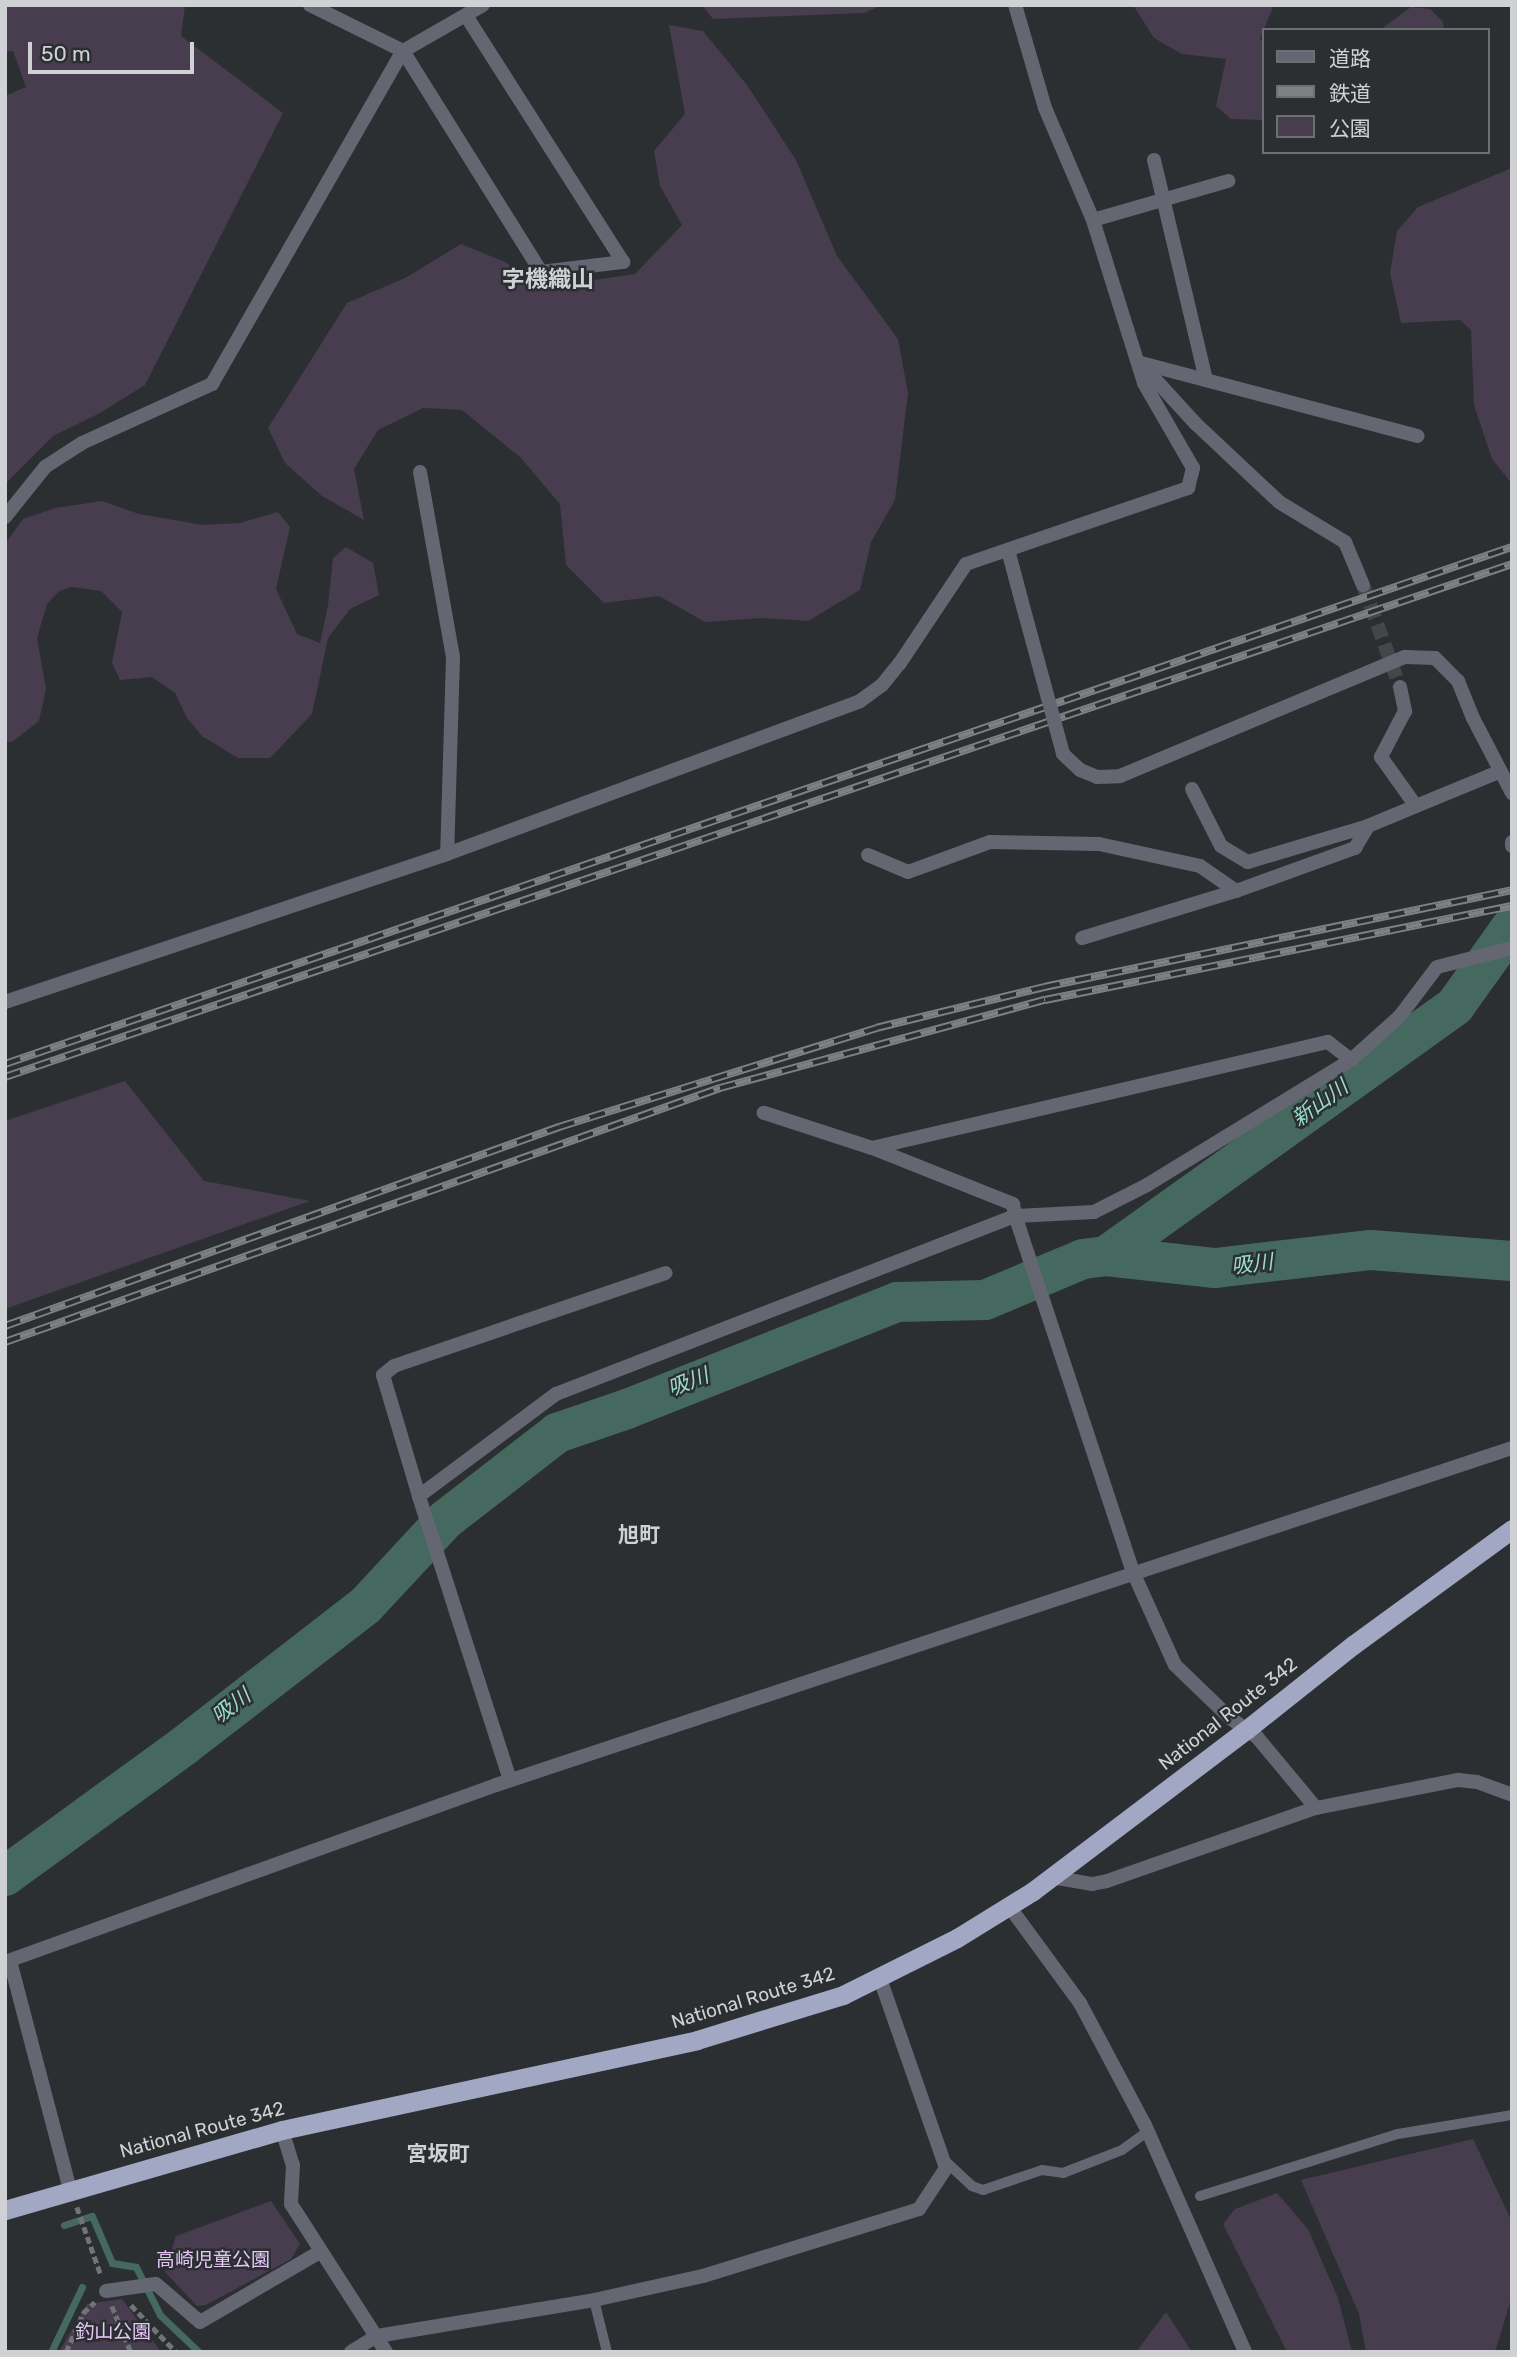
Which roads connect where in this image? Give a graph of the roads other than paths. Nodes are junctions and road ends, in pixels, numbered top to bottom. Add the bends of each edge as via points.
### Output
1 (310, 5) edge
2 (483, 5) edge
3 (1015, 5) edge
4 (467, 17) junction
5 (403, 51) junction
6 (1154, 160) dead end
7 (1228, 181) dead end
8 (1164, 198) junction
9 (1093, 220) junction
10 (1140, 363) junction
11 (1206, 380) junction
12 (1418, 436) dead end
13 (420, 472) dead end
14 (5, 517) edge
15 (1009, 550) junction
16 (1363, 585) tunnel mouth
17 (1400, 687) tunnel mouth
18 (1499, 772) junction
19 (1192, 789) dead end
20 (1512, 793) edge
21 (1416, 806) junction
22 (1368, 826) junction
23 (447, 854) junction
24 (868, 855) dead end
25 (1236, 891) junction
26 (1082, 938) dead end
27 (1507, 950) edge
28 (5, 1002) edge
29 (1351, 1060) junction
30 (764, 1113) dead end
31 (872, 1148) junction
32 (1015, 1216) junction
33 (665, 1272) dead end
34 (1512, 1448) edge
35 (419, 1496) junction
36 (1512, 1530) edge
37 (1133, 1572) junction
38 (1246, 1730) junction
39 (510, 1780) junction
40 (1512, 1795) edge
41 (1316, 1808) junction
42 (1052, 1877) junction
43 (1009, 1906) junction
44 (8, 1961) edge
45 (880, 1978) junction
46 (1512, 2115) edge
47 (282, 2130) junction
48 (1148, 2131) junction
49 (943, 2159) junction
50 (71, 2190) junction
51 (1199, 2196) dead end
52 (5, 2210) edge
53 (320, 2252) junction
54 (106, 2291) road end
55 (594, 2300) junction
56 (377, 2336) junction
57 (351, 2352) edge
58 (386, 2352) edge
59 (607, 2352) edge
60 (1245, 2352) edge

1 - 5 street
2 - 4 street
3 - 9 street via 1045,108
4 - 5 street
4 - 5 street via 623,262 541,272
5 - 14 street via 212,383 82,443 45,467
6 - 8 street
7 - 8 street
8 - 9 street
8 - 11 street
9 - 10 street
10 - 11 street
10 - 15 street via 1144,383 1193,468 1188,488
10 - 16 street via 1279,502 1346,542
11 - 12 street
13 - 23 street via 453,657
15 - 18 street, bridge via 1063,754 1080,770 1097,777 1120,776 1405,657 1435,658 1458,681
15 - 23 street via 966,564 900,663 882,685 860,701
17 - 21 street via 1405,711 1381,757
18 - 20 street
18 - 21 street
19 - 22 street via 1221,846 1248,863
21 - 22 street
22 - 25 street via 1355,848
23 - 28 street
24 - 25 street via 908,872 990,842 1099,844 1200,866
25 - 26 street
27 - 29 street via 1437,967 1400,1016
29 - 31 street via 1328,1042
29 - 32 street via 1147,1185 1094,1212
30 - 31 street
31 - 32 street via 1013,1204
32 - 35 street via 556,1394
32 - 37 street
33 - 35 street via 394,1366 383,1375
34 - 37 street
35 - 39 street
36 - 38 highway, National Route 342 via 1353,1644
37 - 38 street via 1175,1665
37 - 39 street
38 - 41 street via 1258,1737
38 - 42 highway, National Route 342
39 - 44 street
40 - 41 street via 1458,1780
41 - 42 street via 1107,1881 1092,1884
42 - 43 highway, National Route 342
43 - 45 highway, National Route 342
43 - 48 street via 1080,2003
44 - 50 street
45 - 47 highway, National Route 342 via 792,2013 696,2040
45 - 49 street
46 - 51 lane via 1398,2134
47 - 50 highway, National Route 342
47 - 53 street via 293,2165 291,2204
48 - 49 lane via 1122,2150 1063,2173 1042,2170 983,2190 972,2186
48 - 60 street
49 - 55 street via 946,2168 919,2209 703,2276
50 - 52 highway, National Route 342
53 - 54 street via 200,2322 156,2284
53 - 56 street
55 - 56 street
55 - 59 lane
56 - 57 street
56 - 58 street

